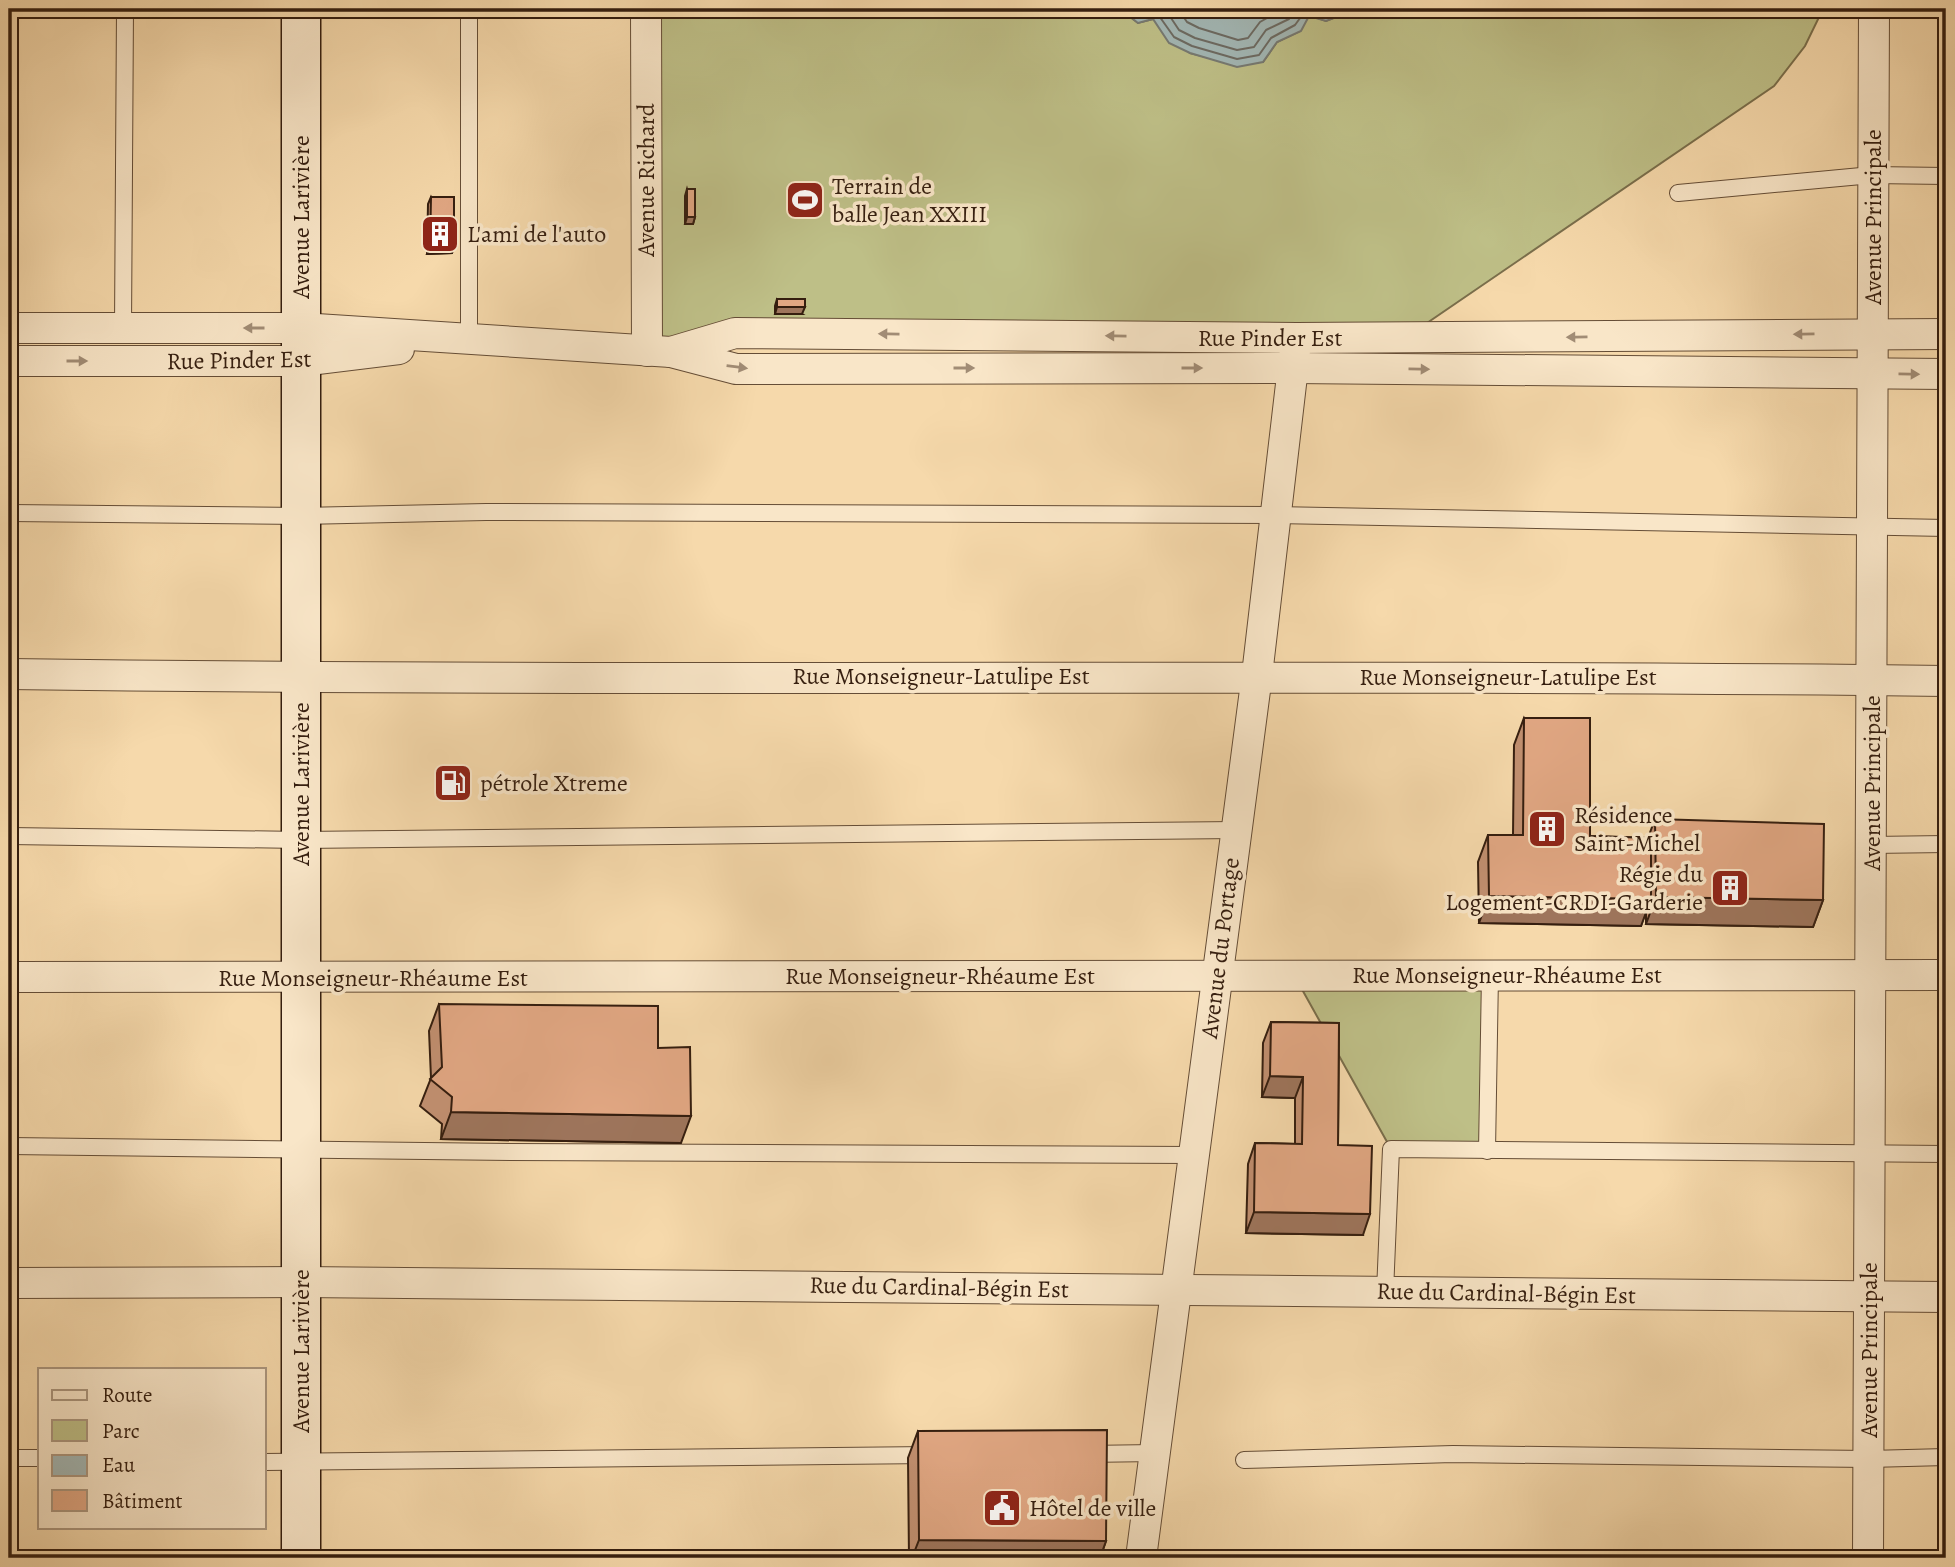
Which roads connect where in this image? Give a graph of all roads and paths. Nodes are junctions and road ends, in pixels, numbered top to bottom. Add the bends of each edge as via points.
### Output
1 (125, 9) edge
2 (301, 9) edge
3 (469, 9) edge
4 (646, 9) edge
5 (1874, 9) edge
6 (1872, 175) junction
7 (1946, 176) edge
8 (1678, 192) dead end
9 (9, 328) edge
10 (123, 328) junction
11 (1872, 334) junction
12 (1946, 334) edge
13 (1297, 338) junction
14 (469, 341) junction
15 (301, 345) junction
16 (659, 352) junction
17 (9, 361) edge
18 (1293, 368) junction
19 (1872, 373) junction
20 (1946, 374) edge
21 (9, 513) edge
22 (1275, 515) junction
23 (301, 516) junction
24 (1872, 528) junction
25 (1946, 528) edge
26 (9, 674) edge
27 (1257, 675) junction
28 (301, 678) junction
29 (1872, 680) junction
30 (1946, 681) edge
31 (1236, 830) junction
32 (9, 836) edge
33 (301, 840) junction
34 (1946, 844) edge
35 (1871, 845) junction
36 (1870, 974) junction
37 (1490, 975) junction
38 (1946, 975) edge
39 (1217, 976) junction
40 (9, 977) edge
41 (301, 978) junction
42 (9, 1146) edge
43 (301, 1150) junction
44 (1487, 1151) junction
45 (1946, 1154) edge
46 (1193, 1155) junction
47 (1870, 1155) junction
48 (301, 1282) junction
49 (9, 1283) edge
50 (1177, 1290) junction
51 (1385, 1292) junction
52 (1869, 1296) junction
53 (1946, 1297) edge
54 (1155, 1453) junction
55 (1072, 1454) edge
56 (947, 1455) edge
57 (1946, 1457) edge
58 (9, 1458) edge
59 (38, 1458) edge
60 (1244, 1460) dead end
61 (1869, 1460) junction
62 (283, 1463) edge
63 (301, 1558) edge
64 (1141, 1558) edge
65 (1868, 1558) edge

1 - 10 lane
2 - 15 main road, Avenue Larivière
3 - 14 lane
4 - 16 street, Avenue Richard
5 - 6 street, Avenue Principale
6 - 7 lane
6 - 8 lane
6 - 11 street, Avenue Principale
9 - 10 street, Rue Pinder Est
15 -> 10 street, Rue Pinder Est
11 - 12 street, Rue Pinder Est
11 -> 13 street, Rue Pinder Est
11 - 19 street, Avenue Principale
13 -> 16 street, Rue Pinder Est via 735,333
13 - 18 street, Avenue du Portage
14 - 15 street, Rue Pinder Est
14 - 16 street, Rue Pinder Est
17 -> 15 street, Rue Pinder Est
15 - 23 main road, Avenue Larivière
16 -> 18 street, Rue Pinder Est via 736,369
18 -> 19 street, Rue Pinder Est
18 - 22 street, Avenue du Portage
19 -> 20 street, Rue Pinder Est
19 - 24 street, Avenue Principale
21 - 23 lane
22 - 23 lane via 486,512
22 - 24 lane
22 - 27 street, Avenue du Portage
23 - 28 main road, Avenue Larivière
24 - 25 lane
24 - 29 street, Avenue Principale
26 - 28 street, Rue Monseigneur-Latulipe Est
27 - 28 street, Rue Monseigneur-Latulipe Est
27 - 29 street, Rue Monseigneur-Latulipe Est
27 - 31 street, Avenue du Portage
28 - 33 main road, Avenue Larivière
29 - 30 street, Rue Monseigneur-Latulipe Est
29 - 35 street, Avenue Principale
31 - 33 lane
31 - 39 street, Avenue du Portage
32 - 33 lane
33 - 41 main road, Avenue Larivière
34 - 35 lane
35 - 36 street, Avenue Principale
36 - 37 street, Rue Monseigneur-Rhéaume Est
36 - 38 street, Rue Monseigneur-Rhéaume Est
36 - 47 street, Avenue Principale
37 - 39 street, Rue Monseigneur-Rhéaume Est
37 - 44 lane
39 - 41 street, Rue Monseigneur-Rhéaume Est
39 - 46 street, Avenue du Portage
40 - 41 street, Rue Monseigneur-Rhéaume Est
41 - 43 main road, Avenue Larivière
42 - 43 lane
43 - 46 lane
43 - 48 main road, Avenue Larivière
44 - 47 lane
44 - 51 lane via 1391,1149
45 - 47 lane
46 - 50 street, Avenue du Portage
47 - 52 street, Avenue Principale
48 - 49 street, Rue du Cardinal-Bégin Est
48 - 50 street, Rue du Cardinal-Bégin Est
48 - 62 main road, Avenue Larivière
50 - 51 street, Rue du Cardinal-Bégin Est
50 - 54 street, Avenue du Portage
51 - 52 street, Rue du Cardinal-Bégin Est
52 - 53 street, Rue du Cardinal-Bégin Est
52 - 61 street, Avenue Principale
54 - 55 lane
54 - 64 street, Avenue du Portage
56 - 62 lane
57 - 61 lane
58 - 59 lane
60 - 61 lane via 1453,1454
61 - 65 street, Avenue Principale
62 - 63 main road, Avenue Larivière

